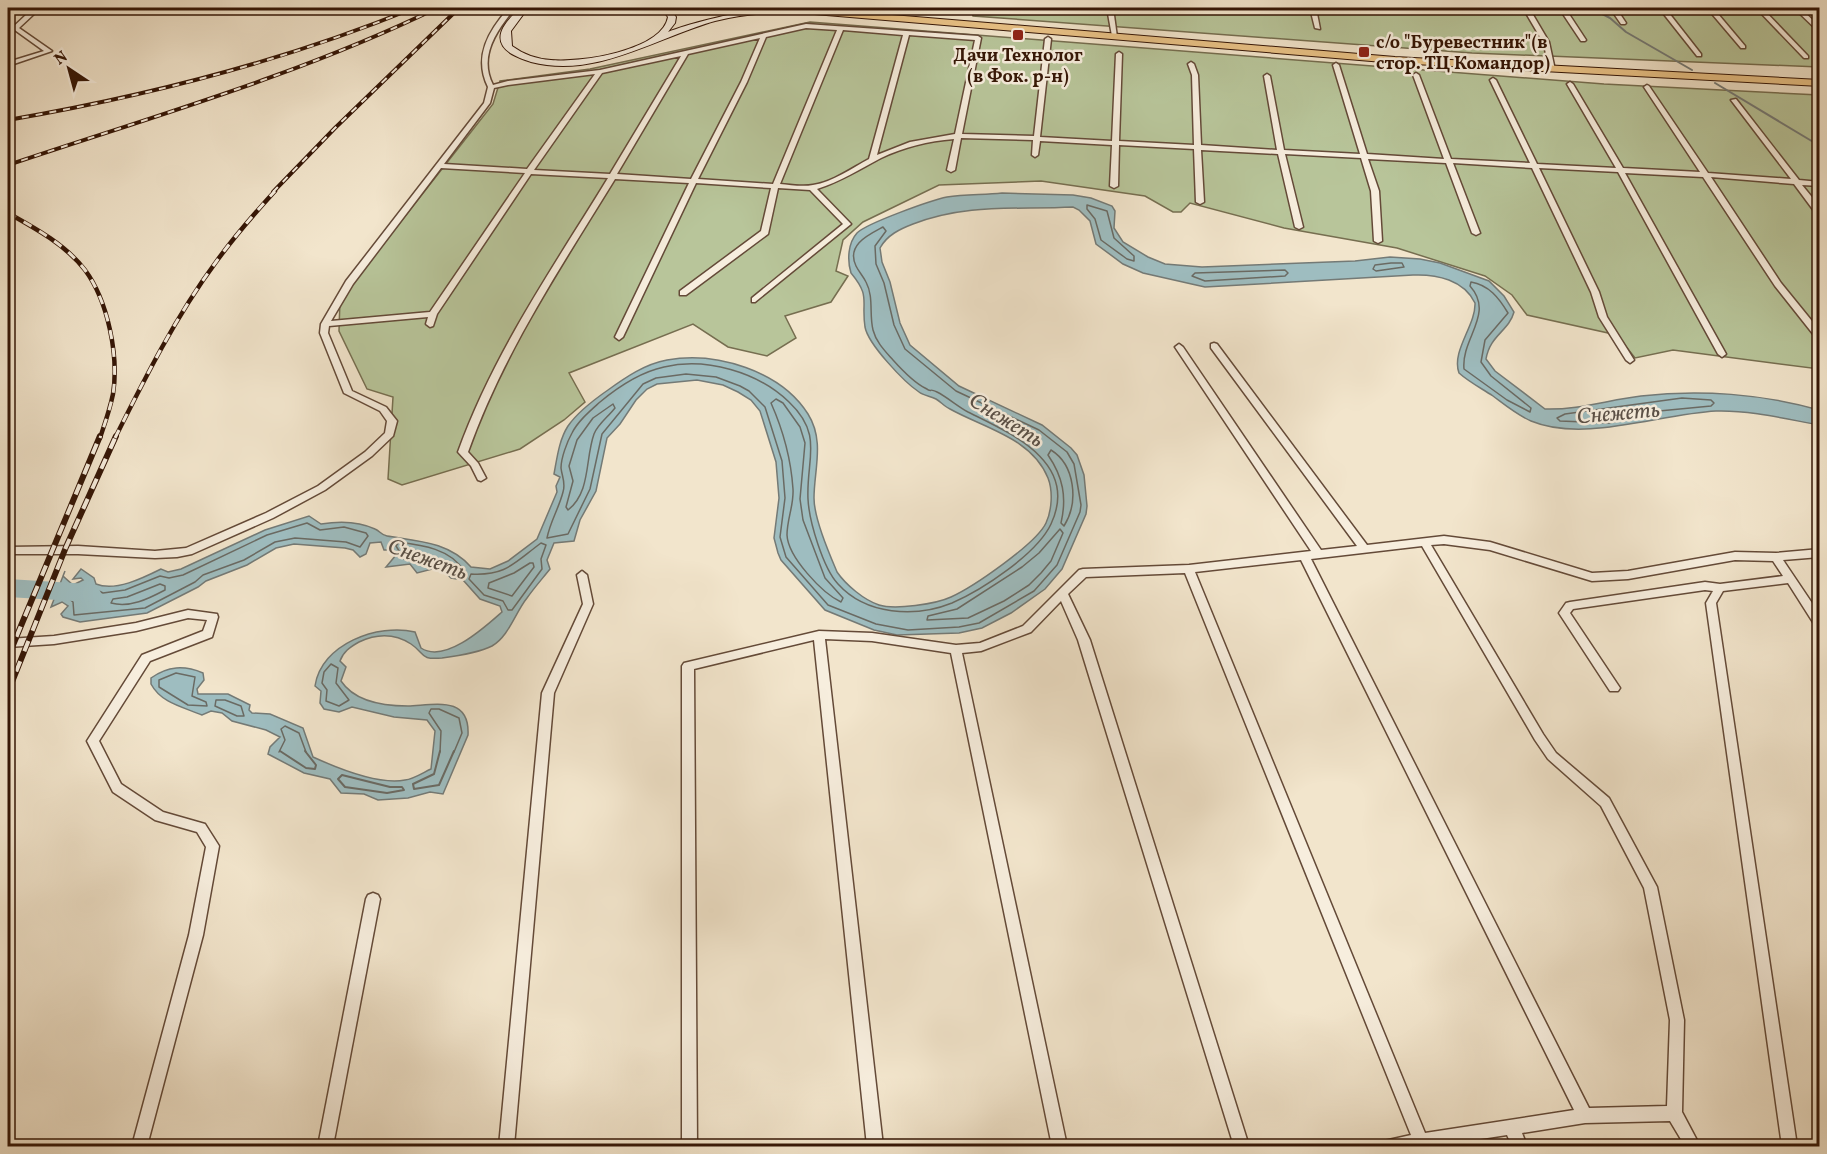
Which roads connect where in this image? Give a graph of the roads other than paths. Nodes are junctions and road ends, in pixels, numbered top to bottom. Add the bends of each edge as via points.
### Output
1 (21, 8) edge
2 (512, 8) edge
3 (524, 8) edge
4 (665, 8) edge
5 (779, 8) edge
6 (1110, 8) edge
7 (1313, 8) edge
8 (1526, 8) edge
9 (1562, 8) edge
10 (1613, 8) edge
11 (1662, 8) edge
12 (1710, 8) edge
13 (1759, 8) edge
14 (1797, 8) edge
15 (824, 11) junction
16 (1623, 23) dead end
17 (841, 28) junction
18 (1318, 28) dead end
19 (1820, 31) edge
20 (906, 34) junction
21 (764, 35) junction
22 (1115, 36) junction
23 (1048, 39) dead end
24 (656, 40) junction
25 (1583, 40) dead end
26 (1743, 47) dead end
27 (686, 52) junction
28 (1119, 54) dead end
29 (1700, 55) dead end
30 (1806, 57) dead end
31 (8, 64) edge
32 (1191, 64) dead end
33 (1336, 65) dead end
34 (1552, 69) junction
35 (600, 72) junction
36 (1416, 75) dead end
37 (1267, 76) dead end
38 (1493, 80) dead end
39 (1820, 83) edge
40 (1570, 84) dead end
41 (491, 87) junction
42 (1647, 87) dead end
43 (1734, 100) dead end
44 (956, 136) junction
45 (1035, 138) junction
46 (1116, 142) junction
47 (1198, 146) junction
48 (1281, 151) junction
49 (1035, 155) dead end
50 (1365, 156) junction
51 (872, 161) junction
52 (1448, 161) junction
53 (438, 166) junction
54 (1534, 166) junction
55 (951, 170) dead end
56 (529, 171) junction
57 (1622, 171) junction
58 (1707, 175) junction
59 (612, 177) junction
60 (693, 182) junction
61 (1796, 183) junction
62 (1820, 184) edge
63 (1114, 186) dead end
64 (775, 187) junction
65 (812, 188) junction
66 (1200, 202) dead end
67 (1820, 213) edge
68 (1299, 227) dead end
69 (1476, 233) dead end
70 (1378, 241) dead end
71 (684, 293) dead end
72 (754, 300) dead end
73 (434, 314) junction
74 (325, 324) junction
75 (430, 324) dead end
76 (619, 337) dead end
77 (1820, 337) edge
78 (1214, 346) dead end
79 (1179, 347) dead end
80 (1722, 354) dead end
81 (1630, 360) dead end
82 (481, 478) dead end
83 (1424, 541) junction
84 (1364, 548) junction
85 (8, 551) edge
86 (1820, 553) edge
87 (1318, 554) junction
88 (1304, 556) junction
89 (1776, 558) junction
90 (1189, 569) junction
91 (582, 575) dead end
92 (1790, 579) junction
93 (1720, 588) junction
94 (1063, 594) junction
95 (1820, 624) edge
96 (819, 635) junction
97 (8, 643) edge
98 (956, 649) junction
99 (1614, 688) dead end
100 (373, 900) dead end
101 (1674, 1113) junction
102 (1585, 1116) junction
103 (1511, 1127) junction
104 (1422, 1144) edge
105 (140, 1146) edge
106 (326, 1146) edge
107 (506, 1146) edge
108 (689, 1146) edge
109 (875, 1146) edge
110 (1060, 1146) edge
111 (1242, 1146) edge
112 (1389, 1146) edge
113 (1520, 1146) edge
114 (1693, 1146) edge
115 (1790, 1146) edge

1 - 31 street via 31,14 15,28 49,51
2 - 41 street via 488,43 485,79
3 - 24 street via 508,27 505,43 514,52 534,60 601,60
4 - 24 street via 671,23
5 - 15 main road
6 - 22 street
7 - 18 street
8 - 34 street via 1546,42
9 - 25 street
10 - 16 street
11 - 29 street
12 - 26 street
13 - 30 street
14 - 19 street
15 - 22 main road
15 - 24 street via 770,10 724,17
17 - 20 street
17 - 21 street via 806,26
17 - 64 street
20 - 44 street via 978,38
20 - 51 street
21 - 27 street
21 - 60 street
22 - 34 main road
23 - 45 street
27 - 35 street
27 - 59 street
28 - 46 street
32 - 47 street via 1195,75
33 - 50 street
34 - 39 main road
35 - 41 street
35 - 56 street
36 - 52 street
37 - 48 street
38 - 54 street
40 - 57 street
41 - 53 street via 487,103
42 - 58 street
43 - 61 street
44 - 45 street
44 - 51 street via 913,144
44 - 55 street
45 - 46 street
45 - 49 street
46 - 47 street
46 - 63 street
47 - 48 street
47 - 66 street
48 - 50 street
48 - 68 street
50 - 52 street
50 - 70 street via 1375,191
51 - 65 street via 837,181
52 - 54 street
52 - 69 street
53 - 56 street
53 - 74 street via 349,283
54 - 57 street
54 - 81 street via 1603,317
56 - 59 street
56 - 73 street
57 - 58 street
57 - 80 street
58 - 61 street
58 - 77 street via 1778,284
59 - 60 street
59 - 82 street via 496,372 470,430 463,452
60 - 64 street
60 - 76 street
61 - 62 street
61 - 67 street
64 - 65 street
64 - 71 street via 765,232
65 - 72 street via 847,224
73 - 74 street
73 - 75 street
74 - 85 street via 324,333 348,393 383,409 392,421 390,434 350,470 274,514 169,556 80,550
78 - 84 street
79 - 87 street
83 - 84 street
83 - 89 street via 1490,546 1592,577 1628,575 1735,556
83 - 101 street via 1539,737 1552,756 1605,802 1650,887 1677,1020
84 - 87 street
86 - 89 street
87 - 88 street
88 - 90 street
88 - 102 street
89 - 92 street
90 - 94 street via 1083,573
90 - 104 street
91 - 107 street via 588,604 548,693
92 - 93 street
92 - 95 street
93 - 99 street via 1705,586 1570,606 1564,613
93 - 115 street via 1711,603
94 - 98 street via 1027,629 981,647
94 - 111 street via 1084,640
96 - 98 street via 872,637
96 - 108 street via 688,666
96 - 109 street
97 - 105 street via 125,629 188,614 213,617 208,634 146,658 93,741 117,788 159,816 201,828 213,846 196,935
98 - 110 street
100 - 106 street
101 - 102 street
101 - 114 street
102 - 103 street
103 - 104 street
103 - 113 street
104 - 112 street

